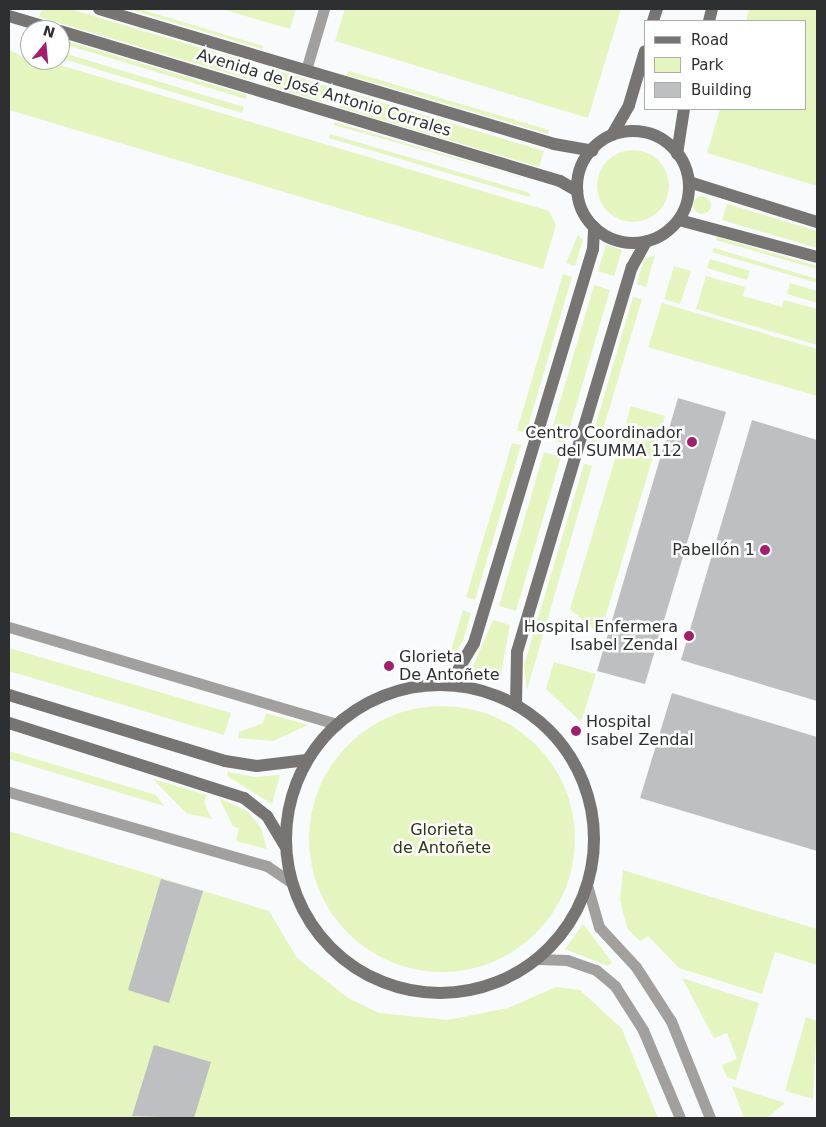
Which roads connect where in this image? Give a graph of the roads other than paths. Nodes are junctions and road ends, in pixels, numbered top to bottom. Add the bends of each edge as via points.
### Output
1 (99, 9) edge
2 (324, 9) edge
3 (9, 16) edge
4 (22, 20) edge
5 (70, 34) edge
6 (644, 54) edge
7 (306, 70) junction
8 (684, 110) edge
9 (612, 135) junction
10 (592, 151) junction
11 (677, 154) junction
12 (689, 182) junction
13 (577, 191) junction
14 (680, 220) junction
15 (817, 222) edge
16 (594, 227) junction
17 (646, 242) junction
18 (817, 257) edge
19 (9, 626) edge
20 (449, 685) junction
21 (9, 695) edge
22 (516, 705) junction
23 (9, 723) edge
24 (337, 724) junction
25 (307, 760) junction
26 (9, 792) edge
27 (285, 846) junction
28 (291, 882) junction
29 (587, 885) junction
30 (537, 959) junction
31 (680, 1118) edge
32 (710, 1118) edge

1 - 7 street, Avenida de José Antonio Corrales
2 - 7 street
3 - 4 street
5 - 13 street, Avenida de José Antonio Corrales via 560,181
6 - 9 street via 629,105
7 - 10 street, Avenida de José Antonio Corrales via 561,146
8 - 11 street
9 - 10 street
9 - 11 street via 650,135
10 - 13 street via 582,164
11 - 12 street
12 - 14 street
12 - 15 street
13 - 16 street
14 - 17 street
14 - 18 street
16 - 17 street via 617,241
16 - 20 street via 594,249 474,643
17 - 22 street via 632,267 517,652
19 - 24 street
20 - 22 street via 483,691
20 - 24 street via 395,691 364,704
21 - 25 street via 225,762 257,766
22 - 29 street via 561,743 583,782 594,827
23 - 27 street via 244,798 267,816
24 - 25 street
25 - 27 street via 290,801
26 - 28 street via 267,866
27 - 28 street
28 - 30 street via 322,939 354,967 394,986 458,992 500,981
29 - 30 street via 564,929
29 - 32 street via 598,926 636,967 671,1021
30 - 31 street via 567,960 596,970 614,986 642,1030

